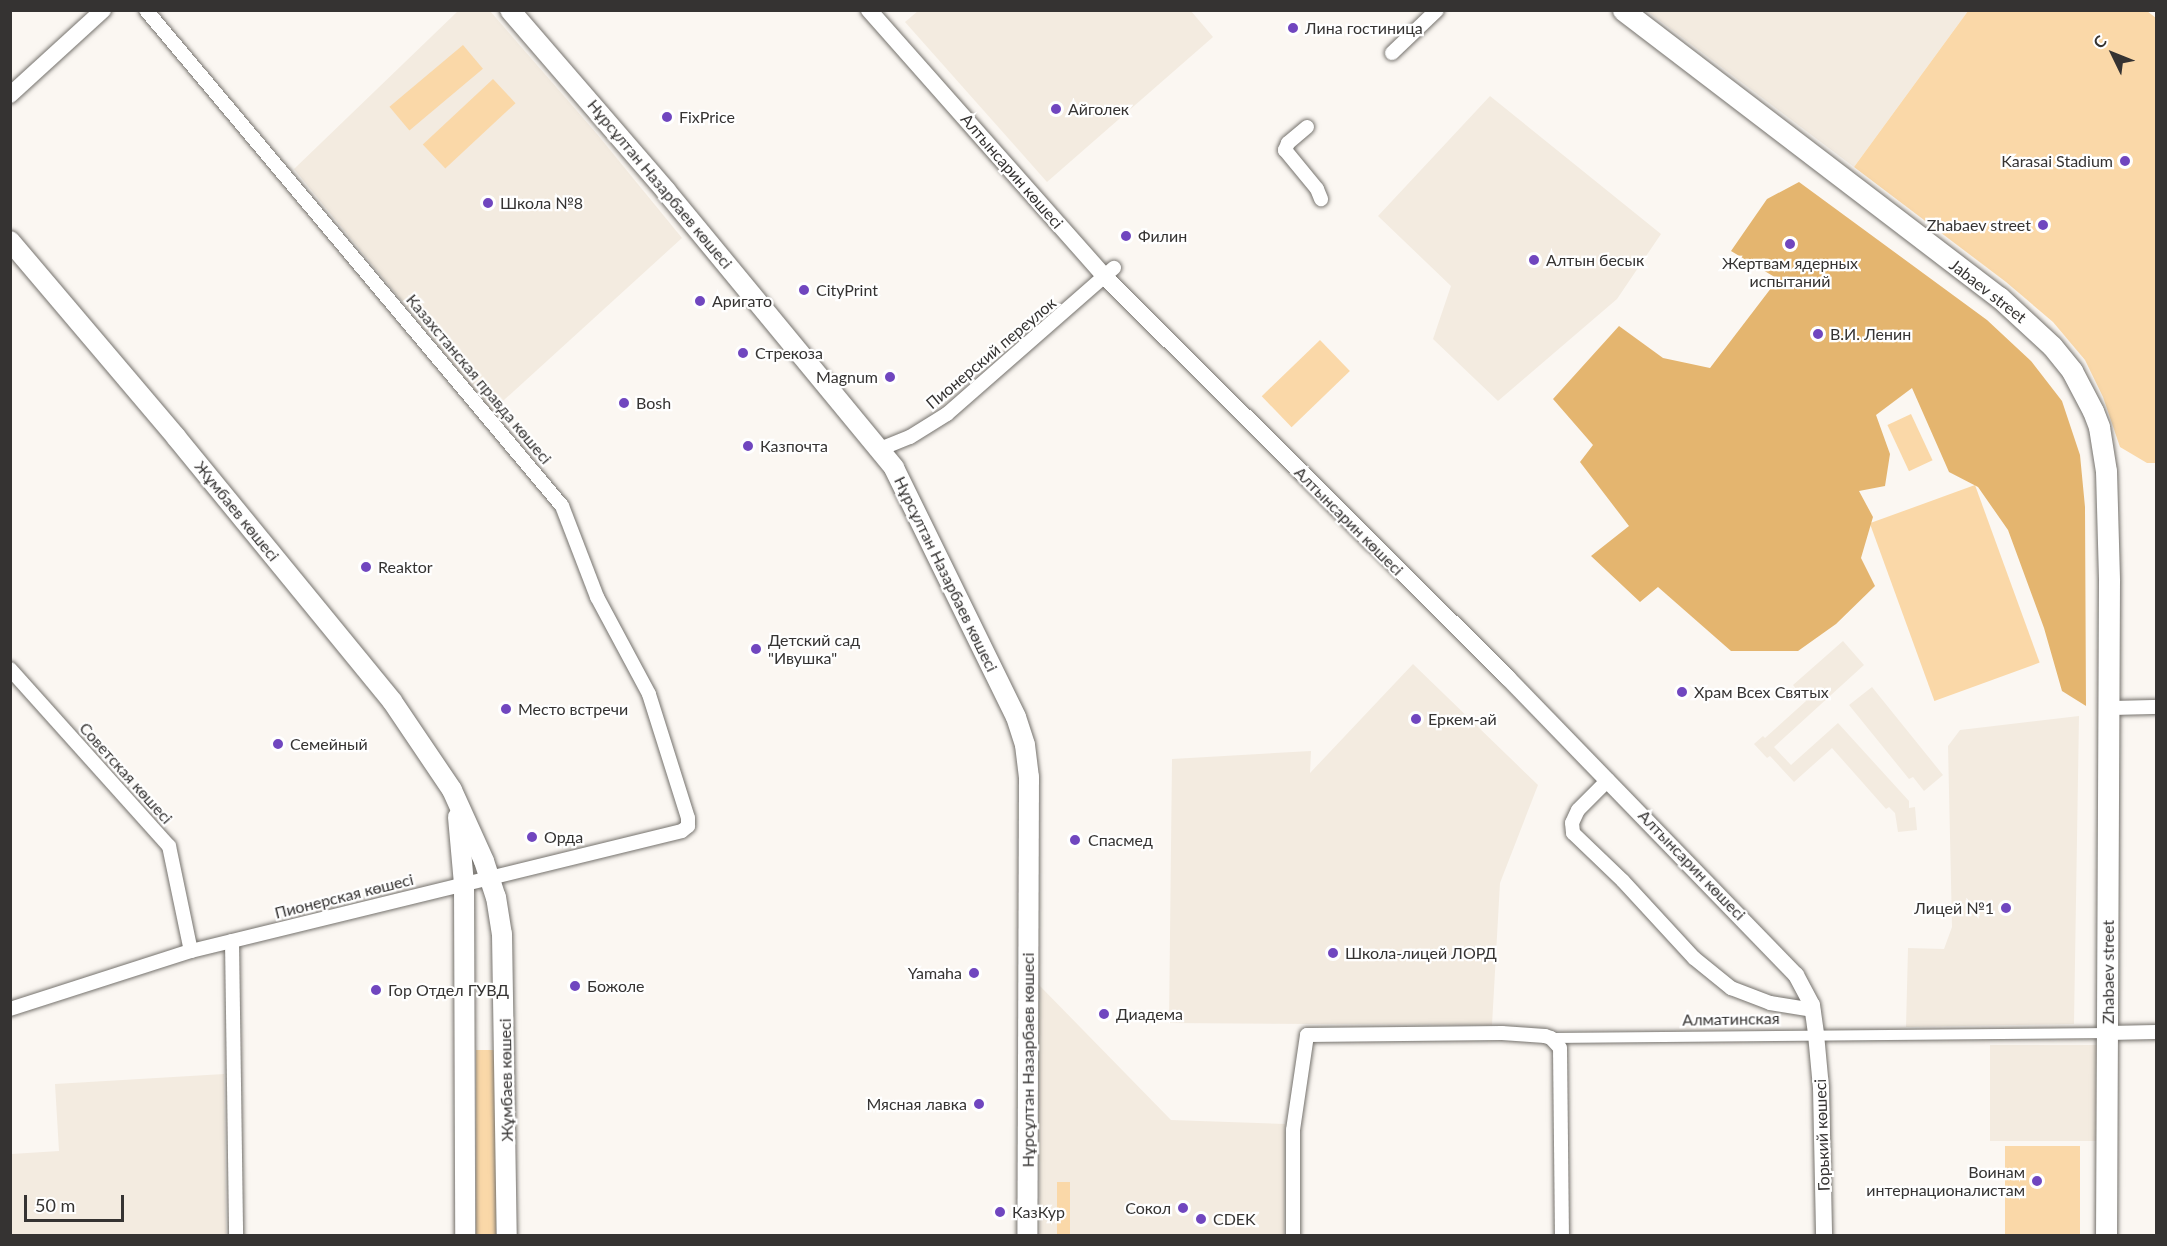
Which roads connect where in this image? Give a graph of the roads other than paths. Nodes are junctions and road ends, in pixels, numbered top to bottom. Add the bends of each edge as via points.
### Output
1 (103, 10) edge
2 (146, 10) edge
3 (510, 10) edge
4 (869, 10) edge
5 (1437, 10) edge
6 (1623, 10) edge
7 (1392, 52) dead end
8 (10, 95) edge
9 (1307, 127) dead end
10 (1320, 199) dead end
11 (10, 241) edge
12 (1109, 272) junction
13 (880, 449) junction
14 (10, 669) edge
15 (2157, 707) edge
16 (2109, 708) junction
17 (1608, 780) junction
18 (452, 790) junction
19 (688, 826) joint
20 (490, 878) junction
21 (464, 884) junction
22 (232, 941) junction
23 (191, 951) junction
24 (10, 1009) edge
25 (1813, 1010) junction
26 (2157, 1032) edge
27 (2108, 1033) junction
28 (1816, 1034) junction
29 (1551, 1038) junction
30 (236, 1236) edge
31 (465, 1236) edge
32 (507, 1236) edge
33 (1027, 1236) edge
34 (1293, 1236) edge
35 (1562, 1236) edge
36 (1824, 1236) edge
37 (2106, 1236) edge

1 - 8 street
2 - 19 street, Казахстанская правда көшесі via 562,506 597,597 649,694
3 - 13 main road, Нұрсұлтан Назарбаев көшесі via 666,190
4 - 12 street, Алтынсарин көшесі
5 - 7 street
6 - 16 main road, Jabaev street via 1999,297 2041,334 2072,370 2099,427 2106,471
9 - 10 street via 1285,150 1317,189
11 - 18 main road, Жұмбаев көшесі via 392,701
12 - 13 street, Пионерский переулок via 947,414 910,437
12 - 17 street, Алтынсарин көшесі
13 - 33 main road, Нұрсұлтан Назарбаев көшесі via 904,486 1016,717 1027,758
14 - 23 street, Советская көшесі via 169,846
15 - 16 street
16 - 27 main road, Zhabaev street
17 - 25 street, Алтынсарин көшесі via 1786,962 1802,983
17 - 25 street via 1578,810 1573,832 1694,958 1731,988 1770,1003
18 - 20 main road, Жұмбаев көшесі
18 - 21 main road, Жұмбаев көшесі via 460,828
19 - 20 street, Пионерская көшесі via 682,831
20 - 21 street, Пионерская көшесі
20 - 32 main road, Жұмбаев көшесі via 502,933
21 - 22 street, Пионерская көшесі
21 - 31 main road, Жұмбаев көшесі
22 - 23 street, Пионерская көшесі
22 - 30 street
23 - 24 street, Пионерская көшесі
25 - 28 street, Алтынсарин көшесі
26 - 27 street, Алматинская
27 - 28 street, Алматинская
27 - 37 main road, Zhabaev street
28 - 29 street, Алматинская
28 - 36 street, Горький көшесі
29 - 34 street, Алматинская via 1502,1034 1307,1035 1293,1131
29 - 35 street via 1561,1055

